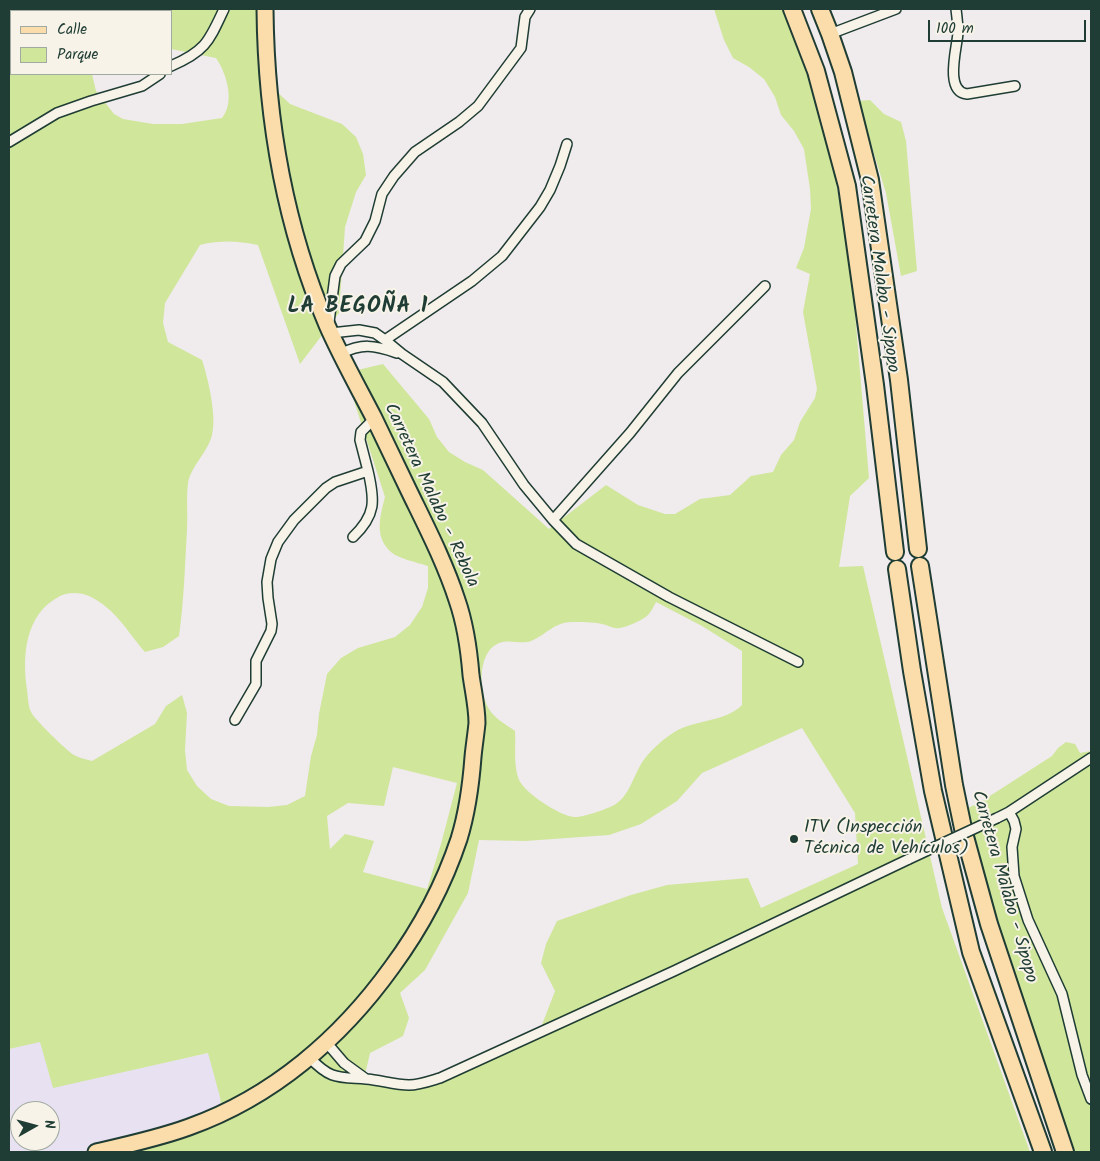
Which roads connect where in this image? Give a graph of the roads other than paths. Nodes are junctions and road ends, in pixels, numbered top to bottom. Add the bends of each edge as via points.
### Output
1 (224, 9) edge
2 (265, 9) edge
3 (530, 9) edge
4 (792, 9) edge
5 (820, 9) edge
6 (895, 9) edge
7 (956, 9) edge
8 (830, 34) junction
9 (172, 66) edge
10 (158, 75) edge
11 (1016, 86) dead end
12 (9, 142) edge
13 (567, 144) dead end
14 (765, 286) dead end
15 (329, 330) junction
16 (386, 340) junction
17 (340, 354) junction
18 (402, 354) junction
19 (374, 419) junction
20 (368, 471) junction
21 (553, 520) junction
22 (353, 537) dead end
23 (918, 549) dead end
24 (895, 552) dead end
25 (920, 566) dead end
26 (897, 569) dead end
27 (798, 662) dead end
28 (235, 720) dead end
29 (1091, 758) edge
30 (1009, 812) junction
31 (326, 1042) junction
32 (310, 1058) junction
33 (366, 1079) junction
34 (1091, 1099) edge
35 (96, 1152) edge
36 (1043, 1152) edge
37 (1066, 1152) edge

1 - 9 street via 206,44
2 - 15 main road, Carretera Malabo - Rebola via 268,82 283,190 302,258
3 - 15 street via 525,17 521,48 478,106 414,152 382,194 375,221 335,276
4 - 24 highway, Carretera Malabo - Sipopo via 816,71 847,186
5 - 8 highway, Carretera Malabo - Sipopo
6 - 8 street
7 - 11 street via 958,33 954,78 958,91 967,94
8 - 23 highway, Carretera Malabo - Sipopo via 870,180 899,380
10 - 12 street via 142,86 57,113
13 - 16 street via 550,190 502,256 472,281
14 - 21 street via 678,373
15 - 16 street via 366,330
15 - 17 main road, Carretera Malabo - Rebola
16 - 18 street
17 - 18 street via 353,348 374,346
17 - 19 main road, Carretera Malabo - Rebola
18 - 21 street via 459,397
19 - 20 street via 361,432 360,440
19 - 31 main road, Carretera Malabo - Rebola via 433,540 458,602 470,657 477,722 470,790 460,837 439,888 406,949 371,997
20 - 22 street via 371,514
20 - 28 street via 326,488 294,520 278,542 267,582 271,631 256,662 256,684
21 - 27 street via 576,544 669,597
25 - 37 highway, Carretera Malabo - Sipopo via 964,833 989,924
26 - 36 highway via 932,791 971,952
29 - 30 street
30 - 33 street, bridge via 674,972 440,1078 410,1085
30 - 34 street via 1016,829 1012,847 1014,876 1028,920 1062,994
31 - 32 main road, Carretera Malabo - Rebola
31 - 33 street via 344,1063
32 - 33 street via 328,1074 342,1079
32 - 35 main road, Carretera Malabo - Rebola via 270,1088 190,1127

